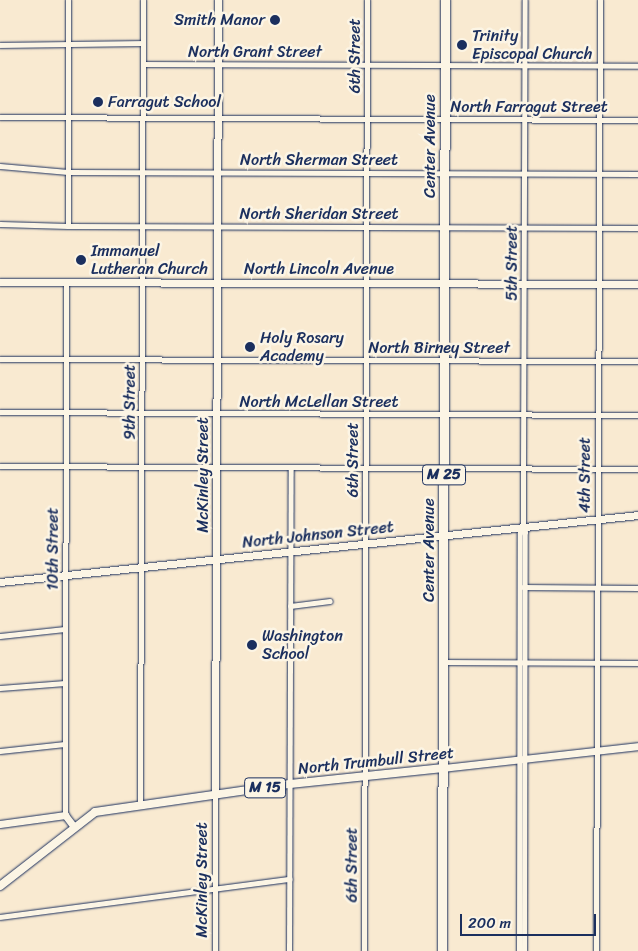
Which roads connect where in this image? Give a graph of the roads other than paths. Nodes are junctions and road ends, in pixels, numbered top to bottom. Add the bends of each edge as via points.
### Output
1 (68, 0) edge
2 (143, 0) edge
3 (218, 0) edge
4 (367, 0) edge
5 (446, 0) edge
6 (525, 0) edge
7 (600, 0) edge
8 (68, 44) junction
9 (143, 44) junction
10 (0, 45) edge
11 (143, 64) junction
12 (218, 64) junction
13 (367, 65) junction
14 (445, 65) junction
15 (525, 66) junction
16 (600, 66) junction
17 (638, 66) edge
18 (0, 117) edge
19 (68, 118) junction
20 (143, 118) junction
21 (218, 118) junction
22 (367, 119) junction
23 (445, 119) junction
24 (524, 120) junction
25 (600, 120) junction
26 (638, 120) edge
27 (0, 166) edge
28 (68, 172) junction
29 (142, 172) junction
30 (218, 173) junction
31 (367, 173) junction
32 (446, 173) junction
33 (525, 173) junction
34 (600, 174) junction
35 (638, 174) edge
36 (0, 224) edge
37 (68, 226) junction
38 (142, 226) junction
39 (217, 226) junction
40 (367, 227) junction
41 (445, 227) junction
42 (524, 227) junction
43 (599, 228) junction
44 (638, 228) edge
45 (0, 282) edge
46 (66, 282) junction
47 (142, 282) junction
48 (217, 283) junction
49 (366, 283) junction
50 (446, 283) junction
51 (524, 283) junction
52 (599, 284) junction
53 (638, 284) edge
54 (0, 359) edge
55 (66, 359) junction
56 (142, 359) junction
57 (217, 360) junction
58 (366, 360) junction
59 (445, 361) junction
60 (524, 361) junction
61 (598, 361) junction
62 (638, 361) edge
63 (0, 412) edge
64 (65, 412) junction
65 (142, 413) junction
66 (216, 414) junction
67 (366, 414) junction
68 (445, 415) junction
69 (638, 415) edge
70 (523, 416) junction
71 (598, 416) junction
72 (0, 466) edge
73 (66, 467) junction
74 (142, 467) junction
75 (216, 467) junction
76 (291, 468) junction
77 (366, 468) junction
78 (444, 469) junction
79 (523, 469) junction
80 (598, 469) junction
81 (638, 469) edge
82 (638, 515) edge
83 (597, 519) junction
84 (523, 526) junction
85 (444, 535) junction
86 (364, 544) junction
87 (290, 552) junction
88 (216, 559) junction
89 (141, 567) junction
90 (65, 576) junction
91 (0, 582) edge
92 (522, 587) junction
93 (597, 588) junction
94 (638, 588) edge
95 (330, 601) dead end
96 (290, 606) junction
97 (65, 630) junction
98 (0, 636) edge
99 (444, 662) junction
100 (523, 662) junction
101 (597, 663) junction
102 (638, 663) edge
103 (64, 682) junction
104 (0, 688) edge
105 (65, 744) junction
106 (638, 746) edge
107 (0, 751) edge
108 (596, 751) junction
109 (522, 758) junction
110 (443, 768) junction
111 (364, 776) junction
112 (290, 784) junction
113 (216, 795) junction
114 (140, 805) junction
115 (65, 815) junction
116 (0, 824) edge
117 (74, 827) junction
118 (290, 879) junction
119 (0, 886) edge
120 (216, 888) junction
121 (0, 917) edge
122 (522, 932) junction
123 (215, 951) edge
124 (289, 951) edge
125 (364, 951) edge
126 (442, 951) edge
127 (519, 951) edge
128 (524, 951) edge
129 (596, 951) edge

1 - 8 street
2 - 9 street, 9th Street
3 - 12 street, McKinley Street
4 - 13 street, 6th Street
5 - 14 highway, Center Avenue / M 25
6 - 15 street, 5th Street
7 - 16 street, 4th Street
8 - 9 street
8 - 10 street
8 - 19 street
9 - 11 street, 9th Street
11 - 12 street, North Grant Street
11 - 20 street, 9th Street
12 - 13 street, North Grant Street
12 - 21 street, McKinley Street
13 - 14 street, North Grant Street
13 - 22 street, 6th Street
14 - 15 street, North Grant Street
14 - 23 highway, Center Avenue / M 25
15 - 16 street, North Grant Street
15 - 24 street, 5th Street
16 - 17 street, North Grant Street
16 - 25 street, 4th Street
18 - 19 street, North Farragut Street
19 - 20 street, North Farragut Street
19 - 28 street
20 - 21 street, North Farragut Street
20 - 29 street, 9th Street
21 - 22 street, North Farragut Street
21 - 30 street, McKinley Street
22 - 23 street, North Farragut Street
22 - 31 street, 6th Street
23 - 24 street, North Farragut Street
23 - 32 highway, Center Avenue / M 25
24 - 25 street, North Farragut Street
24 - 33 street, 5th Street
25 - 26 street, North Farragut Street
25 - 34 street, 4th Street
27 - 28 street, North Sherman Street
28 - 29 street, North Sherman Street
28 - 37 street
29 - 30 street, North Sherman Street
29 - 38 street, 9th Street
30 - 31 street, North Sherman Street
30 - 39 street, McKinley Street
31 - 32 street, North Sherman Street
31 - 40 street, 6th Street
32 - 33 street, North Sherman Street
32 - 41 highway, Center Avenue / M 25
33 - 34 street, North Sherman Street
33 - 42 street, 5th Street
34 - 35 street, North Sherman Street
34 - 43 street, 4th Street
36 - 37 street, North Sheridan Street
37 - 38 street, North Sheridan Street
38 - 39 street, North Sheridan Street
38 - 47 street, 9th Street
39 - 40 street, North Sheridan Street
39 - 48 street, McKinley Street
40 - 41 street, North Sheridan Street
40 - 49 street, 6th Street
41 - 42 street, North Sheridan Street
41 - 50 highway, Center Avenue / M 25
42 - 43 street, North Sheridan Street
42 - 51 street, 5th Street
43 - 44 street, North Sheridan Street
43 - 52 street, 4th Street
45 - 46 street, North Lincoln Avenue
46 - 47 street, North Lincoln Avenue
46 - 55 street, 10th Street
47 - 48 street, North Lincoln Avenue
47 - 56 street, 9th Street
48 - 49 street, North Lincoln Avenue
48 - 57 street, McKinley Street
49 - 50 street, North Lincoln Avenue
49 - 58 street, 6th Street
50 - 51 street, North Lincoln Avenue
50 - 59 highway, Center Avenue / M 25
51 - 52 street, North Lincoln Avenue
51 - 60 street, 5th Street
52 - 53 street, North Lincoln Avenue
52 - 61 street, 4th Street
54 - 55 street, North Birney Street
55 - 56 street, North Birney Street
55 - 64 street, 10th Street
56 - 57 street, North Birney Street
56 - 65 street, 9th Street
57 - 58 street, North Birney Street
57 - 66 street, McKinley Street
58 - 59 street, North Birney Street
58 - 67 street, 6th Street
59 - 60 street, North Birney Street
59 - 68 highway, Center Avenue / M 25
60 - 61 street, North Birney Street
60 - 70 street, 5th Street
61 - 62 street, North Birney Street
61 - 71 street, 4th Street
63 - 64 street, North McLellan Street
64 - 65 street, North McLellan Street
64 - 73 street, 10th Street
65 - 66 street, North McLellan Street
65 - 74 street, 9th Street
66 - 67 street, North McLellan Street
66 - 75 street, McKinley Street
67 - 68 street, North McLellan Street
67 - 77 street, 6th Street
68 - 70 street, North McLellan Street
68 - 78 highway, Center Avenue / M 25
69 - 71 street, North McLellan Street
70 - 71 street, North McLellan Street
70 - 79 street, 5th Street
71 - 80 street, 4th Street
72 - 73 street
73 - 74 street
73 - 90 street, 10th Street
74 - 75 street
74 - 89 street, 9th Street
75 - 76 street
75 - 88 street, McKinley Street
76 - 77 street
76 - 87 street
77 - 78 street
77 - 86 street, 6th Street
78 - 79 street
78 - 85 highway, Center Avenue / M 25
79 - 80 street
79 - 84 street, 5th Street
80 - 81 street
80 - 83 street, 4th Street
82 - 83 street, North Johnson Street
83 - 84 street, North Johnson Street
83 - 93 street, 4th Street
84 - 85 street, North Johnson Street
84 - 92 street, 5th Street
85 - 86 street, North Johnson Street
85 - 99 highway, Center Avenue / M 25
86 - 87 street, North Johnson Street
86 - 111 street, 6th Street
87 - 88 street, North Johnson Street
87 - 96 street
88 - 89 street, North Johnson Street
88 - 113 street, McKinley Street
89 - 90 street, North Johnson Street
89 - 114 street, 9th Street
90 - 91 street, North Johnson Street
90 - 97 street, 10th Street
92 - 93 street
92 - 100 street, 5th Street
93 - 94 street
93 - 101 street, 4th Street
95 - 96 street
96 - 112 street
97 - 98 street
97 - 103 street, 10th Street
99 - 100 street
99 - 110 highway, Center Avenue / M 25
100 - 101 street
100 - 109 street, 5th Street
101 - 102 street
101 - 108 street, 4th Street
103 - 104 street
103 - 105 street, 10th Street
105 - 107 street
105 - 115 street, 10th Street
106 - 108 street, North Trumbull Street
108 - 109 street, North Trumbull Street
108 - 129 street, 4th Street
109 - 110 street, North Trumbull Street
109 - 122 street, 5th Street
110 - 111 main road, North Trumbull Street / M 15
110 - 126 highway, Center Avenue / M 25
111 - 112 main road, North Trumbull Street / M 15
111 - 125 street, 6th Street
112 - 113 main road, North Trumbull Street / M 15
112 - 118 street
113 - 114 main road, North Trumbull Street / M 15
113 - 120 street, McKinley Street
114 - 117 main road, North Trumbull Street / M 15 via 89,814
115 - 116 street
115 - 117 street
117 - 119 main road, M 15
118 - 120 street
118 - 124 street
120 - 121 street
120 - 123 street, McKinley Street
122 - 127 street, 5th Street
122 - 128 street, 5th Street

